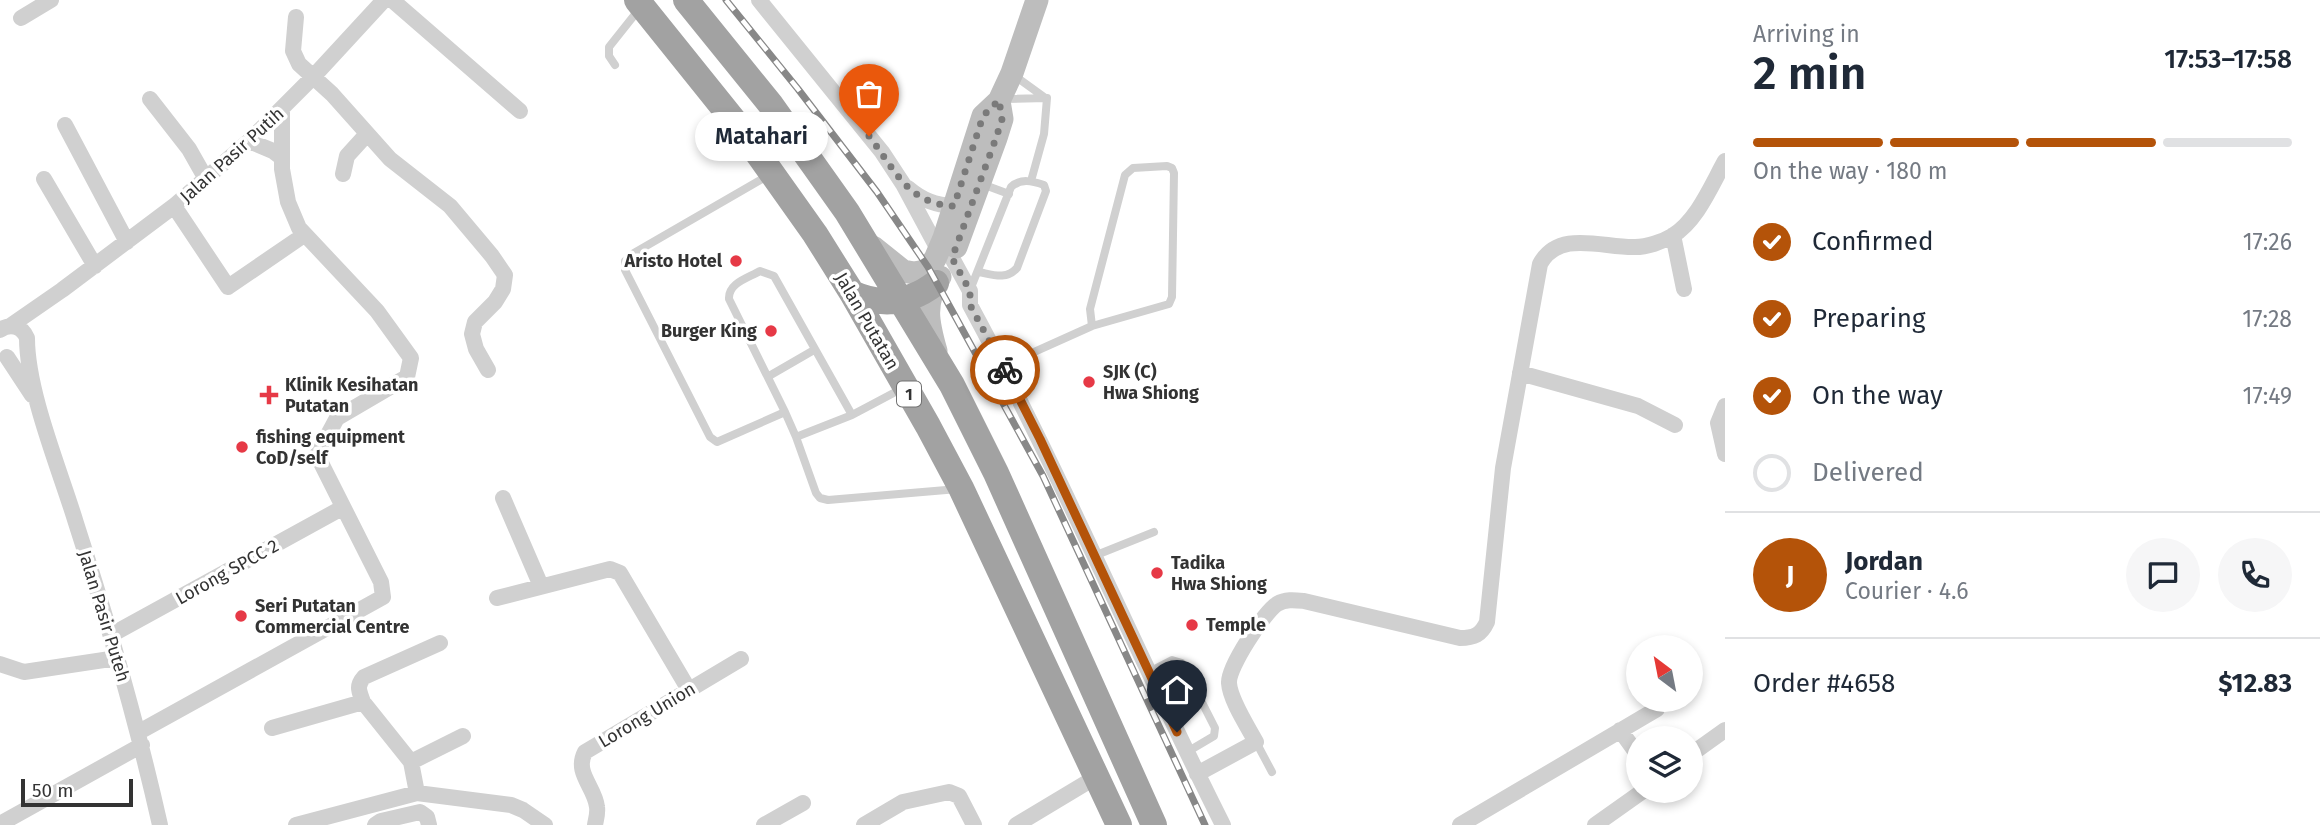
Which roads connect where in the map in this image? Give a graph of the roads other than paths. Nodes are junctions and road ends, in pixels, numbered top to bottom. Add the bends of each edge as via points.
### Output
1 (51, 0) edge
2 (384, 0) edge
3 (392, 0) edge
4 (686, 0) edge
5 (759, 0) edge
6 (1037, 0) edge
7 (640, 3) edge
8 (296, 17) dead end
9 (21, 18) dead end
10 (615, 65) dead end
11 (1012, 73) junction
12 (313, 78) junction
13 (1047, 98) junction
14 (150, 99) dead end
15 (999, 100) junction
16 (282, 110) junction
17 (520, 111) dead end
18 (65, 125) dead end
19 (367, 134) junction
20 (249, 141) junction
21 (281, 157) junction
22 (1725, 161) edge
23 (771, 173) junction
24 (344, 174) dead end
25 (44, 179) dead end
26 (206, 179) junction
27 (1031, 181) junction
28 (979, 183) junction
29 (903, 184) junction
30 (1009, 194) junction
31 (174, 206) junction
32 (954, 206) junction
33 (304, 235) junction
34 (1674, 236) junction
35 (127, 242) junction
36 (866, 242) junction
37 (946, 255) junction
38 (95, 266) junction
39 (979, 272) junction
40 (936, 283) junction
41 (1684, 289) dead end
42 (62, 290) junction
43 (970, 291) junction
44 (852, 293) junction
45 (902, 301) junction
46 (1092, 326) junction
47 (4, 327) edge
48 (27, 342) junction
49 (814, 350) junction
50 (3, 355) edge
51 (940, 364) junction
52 (1003, 366) junction
53 (488, 370) dead end
54 (1520, 373) junction
55 (769, 376) junction
56 (905, 387) junction
57 (963, 405) junction
58 (1725, 406) edge
59 (40, 409) junction
60 (785, 412) junction
61 (852, 415) junction
62 (1675, 425) dead end
63 (928, 426) junction
64 (796, 437) junction
65 (1725, 454) edge
66 (961, 488) junction
67 (503, 498) dead end
68 (342, 508) junction
69 (1154, 532) dead end
70 (1094, 556) junction
71 (541, 586) junction
72 (497, 598) dead end
73 (111, 635) junction
74 (440, 643) dead end
75 (117, 659) junction
76 (741, 659) dead end
77 (0, 664) edge
78 (1149, 672) junction
79 (689, 690) junction
80 (363, 702) junction
81 (1652, 712) edge
82 (272, 729) dead end
83 (1620, 730) junction
84 (463, 736) dead end
85 (1722, 736) edge
86 (140, 738) junction
87 (1626, 738) edge
88 (1256, 742) junction
89 (1703, 747) edge
90 (1187, 752) junction
91 (411, 762) junction
92 (1272, 772) dead end
93 (1197, 774) junction
94 (1096, 777) junction
95 (417, 793) junction
96 (803, 803) dead end
97 (1628, 803) edge
98 (1603, 823) edge
99 (0, 824) edge
100 (160, 825) edge
101 (296, 825) edge
102 (375, 825) edge
103 (429, 825) edge
104 (545, 825) edge
105 (595, 825) edge
106 (764, 825) edge
107 (864, 825) edge
108 (974, 825) edge
109 (1016, 825) edge
110 (1119, 825) edge
111 (1153, 825) edge
112 (1223, 825) edge
113 (1460, 825) edge

1 - 9 street
2 - 12 street, Jalan Pasir Putih
3 - 17 street
4 - 36 highway, 1 via 771,105
5 - 29 street
6 - 11 main road
7 - 10 lane via 609,47
7 - 23 highway, Jalan Putatan / 1
8 - 12 street via 293,51
11 - 13 lane
11 - 15 main road
12 - 16 street, Jalan Pasir Putih
12 - 19 street
13 - 15 lane
13 - 27 lane via 1044,134
14 - 26 street
15 - 28 main road via 1002,119
15 - 32 main road via 983,116
16 - 20 street, Jalan Pasir Putih
16 - 21 street
18 - 35 street
19 - 24 street via 347,156
19 - 53 street via 390,159 450,206 505,275 503,289 475,322 472,334
20 - 21 street
20 - 26 street, Jalan Pasir Putih
21 - 33 street via 288,202
22 - 34 street via 1703,200
23 - 44 highway, Jalan Putatan / 1
23 - 60 lane via 634,253 625,261 625,270 710,436 717,442 728,439
25 - 38 street
26 - 31 street, Jalan Pasir Putih
27 - 30 lane via 1014,184
27 - 39 lane via 1046,191 1017,268 1003,277
28 - 30 lane
28 - 37 main road
29 - 32 street via 929,202
29 - 37 street
30 - 39 lane
31 - 33 street via 228,287
31 - 35 street, Jalan Pasir Putih
32 - 37 main road
33 - 68 street via 377,311 411,358 407,377 337,418 317,455
34 - 41 street
34 - 54 street via 1638,248 1571,243 1545,254
35 - 38 street, Jalan Pasir Putih
36 - 37 main road via 903,271 914,273 925,271
36 - 45 highway, 1
37 - 40 main road
37 - 43 street
38 - 42 street, Jalan Pasir Putih
39 - 43 lane
40 - 45 highway
40 - 51 main road via 928,305
42 - 47 street, Jalan Pasir Putih
42 - 48 street, Jalan Pasir Putih via 44,310
43 - 52 street via 970,305
44 - 45 highway via 866,300
44 - 56 highway, Jalan Putatan / 1
45 - 51 highway, 1
46 - 46 lane via 1169,304 1172,168 1133,168 1125,175 1090,309
46 - 52 lane
47 - 48 street via 21,329
48 - 50 street via 19,356
48 - 59 street, Jalan Pasir Puteh
49 - 55 lane
49 - 55 lane via 774,276 760,271 732,286 729,299
49 - 61 lane
50 - 59 street, Jalan Pasir Puteh
51 - 57 highway, 1
52 - 70 street
54 - 62 street via 1638,406
54 - 88 street via 1482,632 1460,638 1304,601 1278,604 1267,612 1228,678
55 - 60 lane
56 - 61 lane
56 - 63 highway, Jalan Putatan / 1
57 - 63 highway via 941,407
57 - 111 highway, 1
58 - 65 street via 1718,423
59 - 73 street, Jalan Pasir Puteh
60 - 64 lane
61 - 64 lane
63 - 66 highway, Jalan Putatan / 1
64 - 66 lane via 820,498
66 - 94 highway, Jalan Putatan / 1
67 - 71 street
68 - 73 street, Lorong SPCC 2
68 - 86 street via 381,582 383,597
69 - 70 lane
70 - 78 street
71 - 72 street
71 - 79 street via 616,570
73 - 75 street, Jalan Pasir Puteh
74 - 80 street via 364,677 358,689
75 - 77 street via 24,672
75 - 86 street, Jalan Pasir Puteh
76 - 79 street, Lorong Union
78 - 90 street
78 - 90 lane via 1172,660 1182,663 1215,728 1214,736
79 - 105 street, Lorong Union via 584,752 582,771 598,808
80 - 82 street
80 - 91 street
81 - 83 street
83 - 87 street
83 - 113 street
84 - 91 street
85 - 89 street
86 - 99 street
86 - 100 street, Jalan Pasir Puteh
88 - 92 lane
88 - 93 street
90 - 93 street
91 - 95 street
93 - 112 street
94 - 109 street
94 - 110 highway, Jalan Putatan / 1
95 - 101 street
95 - 104 street via 511,805
96 - 106 street
97 - 98 street
102 - 103 street via 420,812
107 - 108 street via 903,802 949,792 959,796

